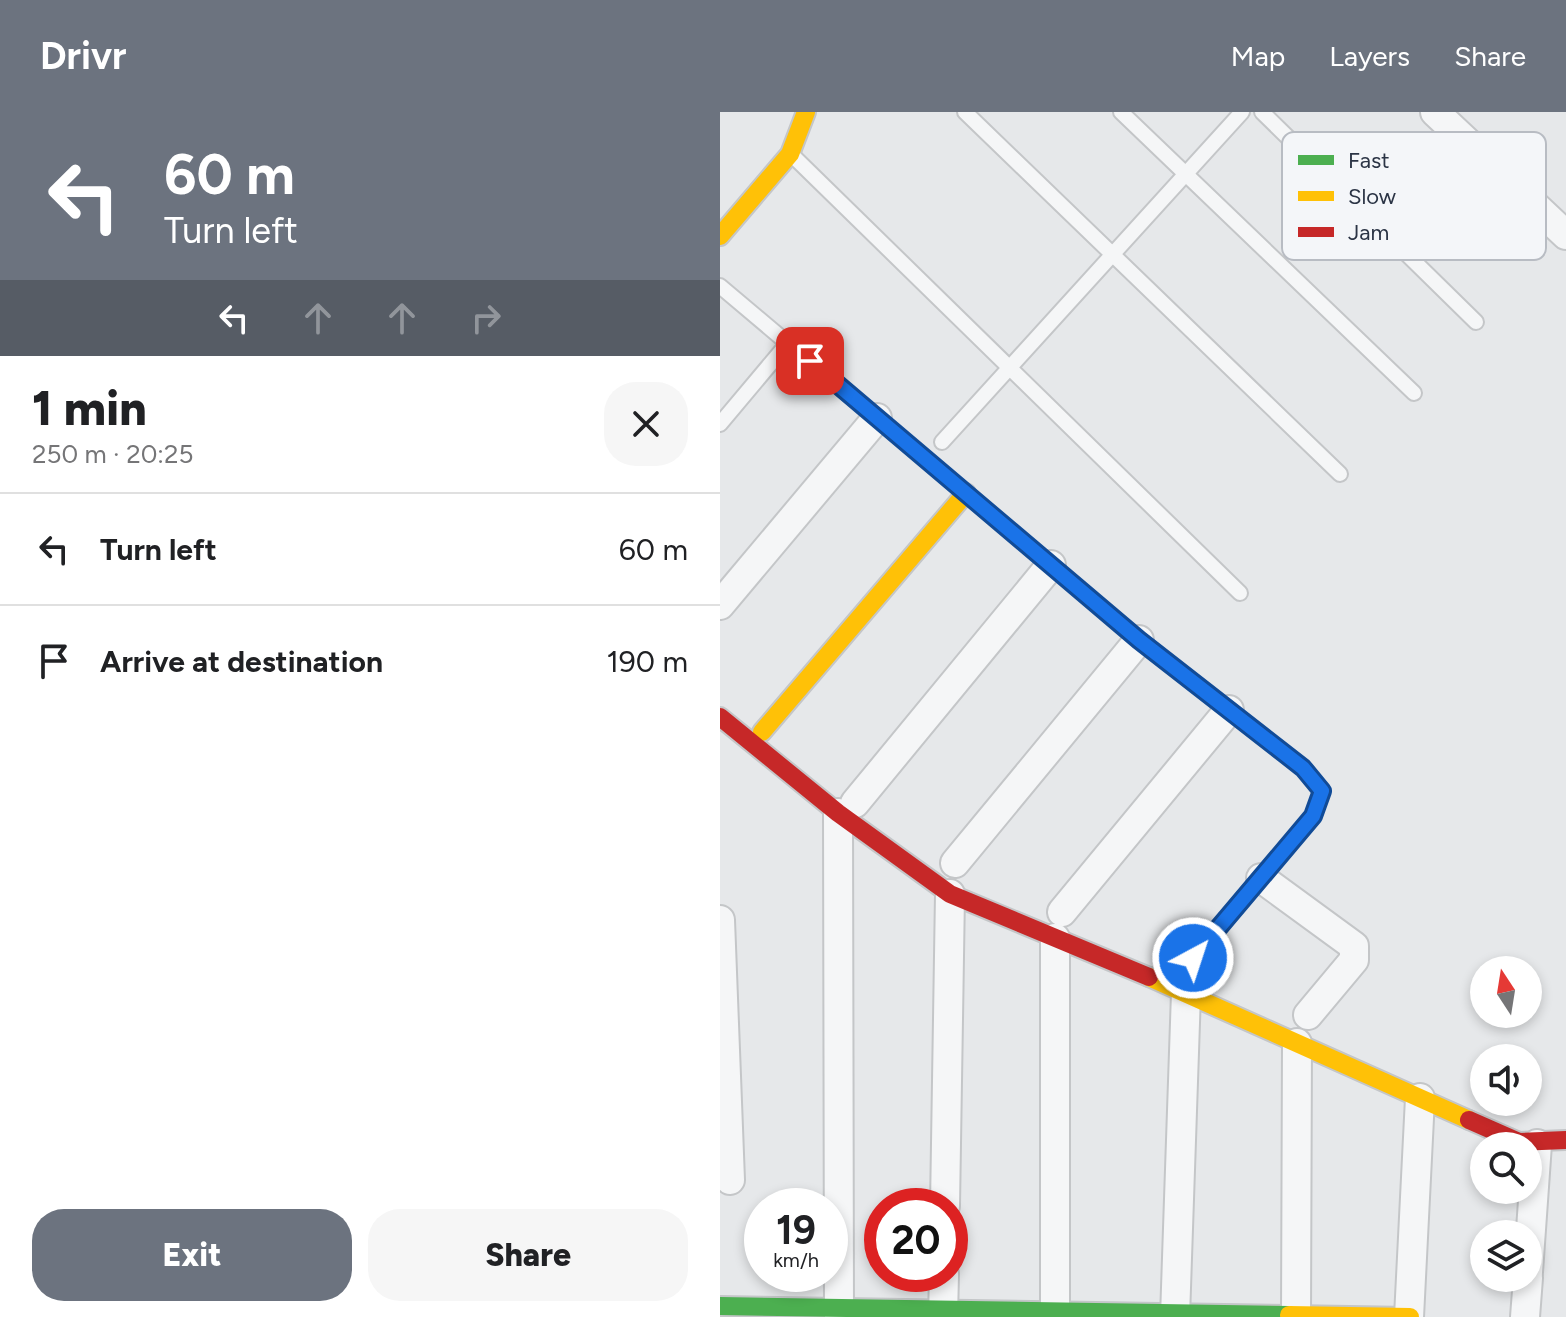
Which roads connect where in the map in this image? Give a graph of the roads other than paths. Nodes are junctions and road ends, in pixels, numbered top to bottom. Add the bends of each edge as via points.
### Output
1 (806, 112) edge
2 (965, 112) edge
3 (1121, 112) edge
4 (1242, 112) edge
5 (1262, 112) edge
6 (1435, 112) edge
7 (1282, 132) edge
8 (1456, 132) edge
9 (790, 154) junction
10 (1186, 173) junction
11 (1546, 216) edge
12 (1566, 235) edge
13 (720, 236) edge
14 (1114, 253) junction
15 (1413, 260) edge
16 (720, 286) edge
17 (1476, 322) dead end
18 (788, 343) junction
19 (1008, 367) junction
20 (1414, 393) dead end
21 (877, 418) junction
22 (720, 424) edge
23 (942, 442) dead end
24 (1340, 474) dead end
25 (966, 493) junction
26 (1051, 565) junction
27 (1240, 593) dead end
28 (720, 605) edge
29 (1139, 640) junction
30 (1229, 710) junction
31 (720, 717) edge
32 (762, 732) dead end
33 (847, 808) junction
34 (955, 863) dead end
35 (1261, 878) junction
36 (950, 894) junction
37 (720, 920) edge
38 (1059, 925) junction
39 (1193, 958) dead end
40 (1186, 993) junction
41 (1308, 1015) dead end
42 (1297, 1043) junction
43 (1420, 1098) junction
44 (1496, 1132) edge
45 (1566, 1140) edge
46 (1542, 1143) edge
47 (730, 1180) dead end
48 (945, 1188) edge
49 (944, 1292) edge
50 (1527, 1292) edge
51 (720, 1306) edge
52 (839, 1313) edge
53 (943, 1313) edge
54 (1055, 1314) edge
55 (1175, 1316) edge
56 (1296, 1316) edge
57 (1409, 1317) edge
58 (1525, 1317) edge

1 - 9 street
2 - 14 lane
3 - 10 lane
4 - 10 lane
5 - 7 lane
6 - 8 street
9 - 13 street
9 - 19 lane
10 - 14 lane
10 - 20 lane
11 - 12 street
14 - 19 lane
14 - 24 lane
15 - 17 lane
16 - 18 lane
18 - 21 lane
18 - 22 lane
19 - 23 lane
19 - 27 lane
21 - 25 lane
21 - 28 street
25 - 26 lane
25 - 32 street
26 - 29 lane
26 - 33 street
29 - 30 lane
29 - 34 street
30 - 35 lane via 1303,768 1322,791 1313,816
30 - 38 street
31 - 33 street
33 - 36 street
33 - 52 street
35 - 39 lane
35 - 41 street via 1354,946 1354,960
36 - 38 street
36 - 48 street
37 - 47 street
38 - 40 street
38 - 54 street
40 - 42 street
40 - 55 street
42 - 43 street
42 - 56 street
43 - 44 street
43 - 57 street
45 - 46 street
49 - 53 street
50 - 58 street
51 - 52 street
52 - 53 street
53 - 54 street
54 - 55 street
55 - 56 street
56 - 57 street

